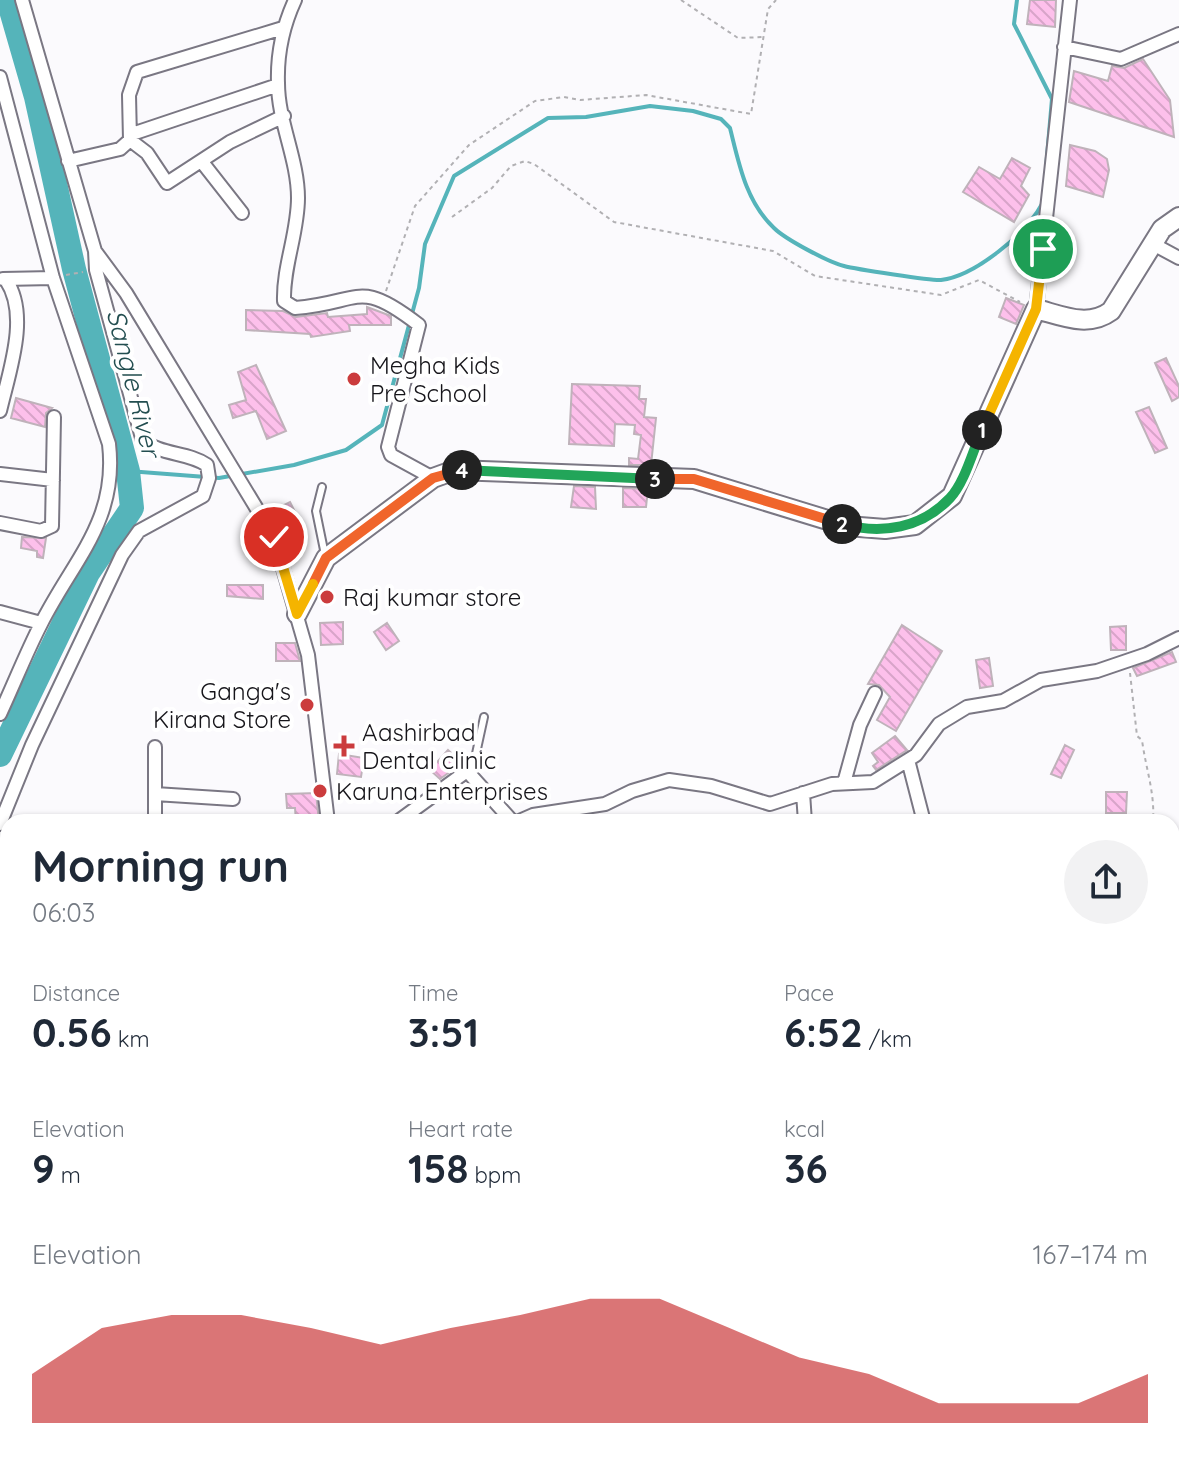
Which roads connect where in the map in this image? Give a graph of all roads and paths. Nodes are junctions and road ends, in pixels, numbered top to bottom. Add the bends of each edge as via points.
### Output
1 (295, 0) edge
2 (681, 0) edge
3 (776, 0) edge
4 (1070, 0) edge
5 (25, 2) edge
6 (283, 28) junction
7 (1179, 34) edge
8 (763, 37) junction
9 (1064, 47) junction
10 (0, 77) edge
11 (278, 85) junction
12 (284, 116) junction
13 (131, 137) junction
14 (68, 161) junction
15 (202, 162) junction
16 (242, 213) dead end
17 (452, 217) dead end
18 (1179, 217) edge
19 (1153, 244) junction
20 (95, 251) junction
21 (1179, 258) edge
22 (96, 270) junction
23 (53, 278) junction
24 (3, 279) edge
25 (387, 301) junction
26 (1036, 309) junction
27 (0, 411) edge
28 (54, 417) dead end
29 (0, 474) edge
30 (433, 478) junction
31 (53, 480) junction
32 (322, 487) dead end
33 (0, 523) edge
34 (326, 558) junction
35 (0, 612) edge
36 (297, 614) junction
37 (41, 623) junction
38 (1179, 638) edge
39 (1130, 660) junction
40 (875, 693) dead end
41 (0, 714) edge
42 (484, 717) dead end
43 (155, 747) dead end
44 (908, 760) junction
45 (472, 772) junction
46 (844, 783) junction
47 (803, 793) junction
48 (155, 794) junction
49 (233, 799) dead end
50 (4, 814) edge
51 (155, 814) edge
52 (327, 814) edge
53 (407, 814) edge
54 (508, 814) edge
55 (540, 814) edge
56 (804, 814) edge
57 (922, 814) edge
58 (1153, 814) edge

1 - 6 street
2 - 8 path via 738,38
3 - 8 path via 768,9
4 - 9 street
5 - 14 street
6 - 11 street
6 - 13 street via 137,72 129,95
7 - 9 street via 1121,59
8 - 25 path via 750,115 646,95 564,97 535,101 478,139 415,206
9 - 26 street
10 - 23 street
11 - 12 street
11 - 13 street
12 - 15 street
12 - 25 street via 298,200 284,301 295,308 353,296
13 - 14 street via 120,149
13 - 15 street via 167,183
14 - 20 street
15 - 16 street
17 - 26 path via 492,188 511,166 525,161 597,212 631,227 773,251 815,276 941,295 979,280
18 - 19 street
19 - 21 street
19 - 26 street via 1111,311 1099,320
20 - 22 street
20 - 36 street via 274,537
22 - 23 path
22 - 50 street via 142,438 149,446 199,459 207,465 209,478 203,496 139,531 122,555
23 - 24 street
23 - 37 street via 109,444 112,470 102,518
24 - 27 street via 17,303 12,363
25 - 30 street via 419,325 388,447 391,455
26 - 30 street via 952,496 915,525 847,526 694,479 455,470
28 - 31 street
29 - 31 street
30 - 34 street
31 - 33 street via 49,529
32 - 34 lane via 316,511
34 - 36 street
35 - 37 street
36 - 52 street via 308,655
37 - 41 street
38 - 39 street
39 - 44 street via 1041,680 1003,701 967,707 939,724
39 - 58 path via 1137,736 1154,786
40 - 46 street
42 - 45 lane
43 - 48 street
44 - 46 street via 873,782
44 - 57 street
45 - 53 street via 461,773
45 - 54 street
46 - 47 street
47 - 55 street via 770,804 669,780 605,804
47 - 56 street
48 - 49 street
48 - 51 street

